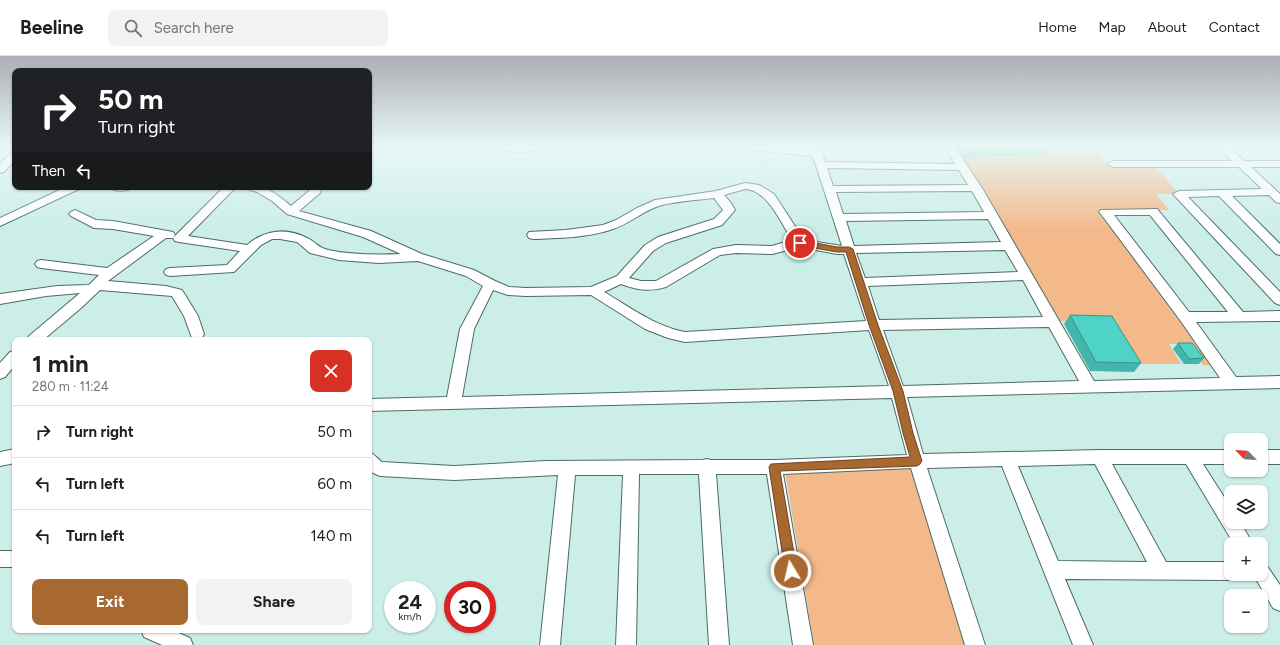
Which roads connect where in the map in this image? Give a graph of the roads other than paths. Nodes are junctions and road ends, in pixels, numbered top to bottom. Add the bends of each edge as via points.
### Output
1 (824, 174) edge
2 (967, 174) edge
3 (1253, 174) edge
4 (976, 188) junction
5 (829, 189) junction
6 (69, 190) edge
7 (227, 190) edge
8 (261, 190) edge
9 (316, 190) edge
10 (1222, 193) junction
11 (717, 194) junction
12 (1276, 196) edge
13 (291, 212) junction
14 (75, 214) dead end
15 (992, 215) junction
16 (839, 218) junction
17 (0, 222) edge
18 (164, 234) junction
19 (533, 235) dead end
20 (179, 238) junction
21 (800, 243) junction
22 (1009, 246) junction
23 (249, 249) junction
24 (849, 249) junction
25 (1280, 251) edge
26 (418, 257) junction
27 (41, 264) dead end
28 (170, 272) dead end
29 (109, 273) junction
30 (1027, 276) junction
31 (621, 278) junction
32 (860, 282) junction
33 (490, 284) junction
34 (94, 287) junction
35 (593, 291) junction
36 (0, 299) edge
37 (1280, 300) edge
38 (1280, 316) edge
39 (1185, 317) junction
40 (1240, 317) junction
41 (1054, 322) junction
42 (874, 325) junction
43 (197, 334) dead end
44 (38, 337) edge
45 (12, 359) edge
46 (0, 373) edge
47 (1280, 382) edge
48 (1232, 383) junction
49 (1090, 386) junction
50 (898, 391) junction
51 (454, 403) junction
52 (372, 405) edge
53 (12, 457) edge
54 (1100, 457) junction
55 (1190, 457) junction
56 (1224, 457) edge
57 (0, 459) edge
58 (1007, 459) junction
59 (917, 461) junction
60 (372, 464) edge
61 (707, 466) junction
62 (774, 467) junction
63 (631, 468) junction
64 (567, 469) junction
65 (1240, 537) edge
66 (12, 558) edge
67 (0, 559) edge
68 (1052, 570) junction
69 (1161, 570) junction
70 (1224, 571) edge
71 (1267, 581) edge
72 (1280, 602) edge
73 (157, 633) edge
74 (183, 645) edge
75 (550, 645) edge
76 (626, 645) edge
77 (719, 645) edge
78 (803, 645) edge
79 (975, 645) edge
80 (1083, 645) edge

1 - 5 street
2 - 4 street
3 - 12 street
4 - 5 street
4 - 15 street
5 - 16 street
6 - 17 street
7 - 20 street
8 - 13 street
9 - 13 street
10 - 12 street
10 - 25 street
10 - 37 street via 1179,194
11 - 19 street via 659,202 620,223 605,228 566,234
11 - 21 street via 745,186 765,192 776,204
11 - 31 street via 729,210 718,222 662,240 649,248
13 - 26 street via 367,234
14 - 18 street via 94,224 112,224
15 - 16 street
15 - 22 street
16 - 24 street
18 - 20 street
18 - 29 street
20 - 23 street
21 - 24 street via 837,250
21 - 31 street via 772,250 736,248 717,252 652,287 634,285
22 - 24 street
22 - 30 street
23 - 26 street via 266,236 279,234 308,242 314,250 340,256
23 - 28 street via 230,269
24 - 32 street
26 - 33 street via 470,273
27 - 29 street
29 - 34 street
30 - 32 street
30 - 41 street
31 - 35 street
32 - 42 street
33 - 35 street via 508,291
33 - 51 street via 467,329
34 - 36 street
34 - 43 street via 166,290 177,293 192,316
34 - 44 street
35 - 42 street via 673,336 685,338
38 - 40 street
39 - 40 street
39 - 40 street via 1105,212 1153,211
39 - 48 street
41 - 42 street
41 - 49 street
42 - 50 street
45 - 46 street
47 - 48 street
48 - 49 street
49 - 50 street
50 - 51 street
50 - 59 street
51 - 52 street
53 - 57 street
54 - 55 street
54 - 58 street
54 - 69 street
55 - 56 street
55 - 65 street
58 - 59 street
58 - 68 street
59 - 62 street
59 - 79 street
60 - 64 street via 380,469 454,473
61 - 62 street
61 - 63 street
61 - 77 street
62 - 78 street
63 - 64 street
63 - 76 street
64 - 75 street
66 - 67 street
68 - 69 street
68 - 80 street
69 - 70 street
71 - 72 street
73 - 74 street

